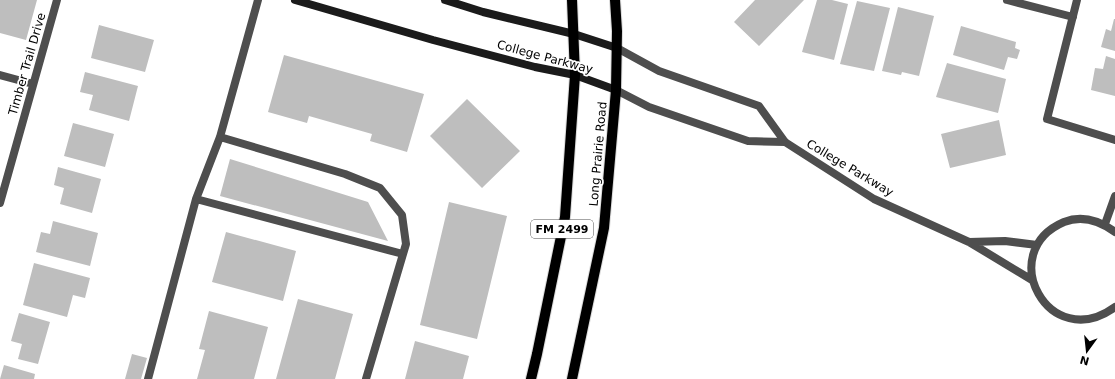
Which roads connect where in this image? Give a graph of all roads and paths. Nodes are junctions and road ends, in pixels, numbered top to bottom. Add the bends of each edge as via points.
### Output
1 (57, 0) edge
2 (258, 0) edge
3 (295, 0) edge
4 (445, 0) edge
5 (572, 0) edge
6 (614, 0) edge
7 (1007, 0) edge
8 (1077, 0) edge
9 (1073, 17) junction
10 (574, 34) junction
11 (618, 48) junction
12 (0, 75) edge
13 (575, 76) junction
14 (33, 84) junction
15 (616, 90) junction
16 (220, 137) junction
17 (1115, 140) edge
18 (785, 142) junction
19 (1115, 196) edge
20 (196, 199) junction
21 (0, 203) edge
22 (1105, 224) junction
23 (1115, 232) edge
24 (969, 242) junction
25 (1037, 245) junction
26 (403, 254) junction
27 (1032, 280) junction
28 (1115, 307) edge
29 (148, 379) edge
30 (366, 379) edge
31 (530, 379) edge
32 (572, 379) edge

1 - 14 street, Timber Trail Drive
2 - 16 street
3 - 13 main road, College Parkway via 433,40
4 - 10 main road, College Parkway
5 - 10 main road, FM 2499
6 - 11 main road, Long Prairie Road / FM 2499
7 - 9 street
8 - 9 street
9 - 17 street via 1047,119
10 - 11 main road, College Parkway
10 - 13 main road, FM 2499
11 - 15 main road, Long Prairie Road / FM 2499
11 - 18 street, College Parkway via 659,71 759,106
12 - 14 street
13 - 15 main road, College Parkway
13 - 31 main road, FM 2499 via 564,217
14 - 21 street, Timber Trail Drive
15 - 18 street, College Parkway via 649,107 748,141
15 - 32 main road, Long Prairie Road / FM 2499 via 604,228
16 - 20 street
16 - 26 street via 345,174 380,188 402,215 406,244
18 - 24 street, College Parkway via 874,199
19 - 22 street
20 - 26 street
20 - 29 street
22 - 23 street
22 - 25 street via 1080,219 1067,221 1055,226
24 - 25 street via 1005,241
24 - 27 street, College Parkway
25 - 27 street via 1032,256
26 - 30 street
27 - 28 street via 1043,302 1062,316 1085,320 1096,318

